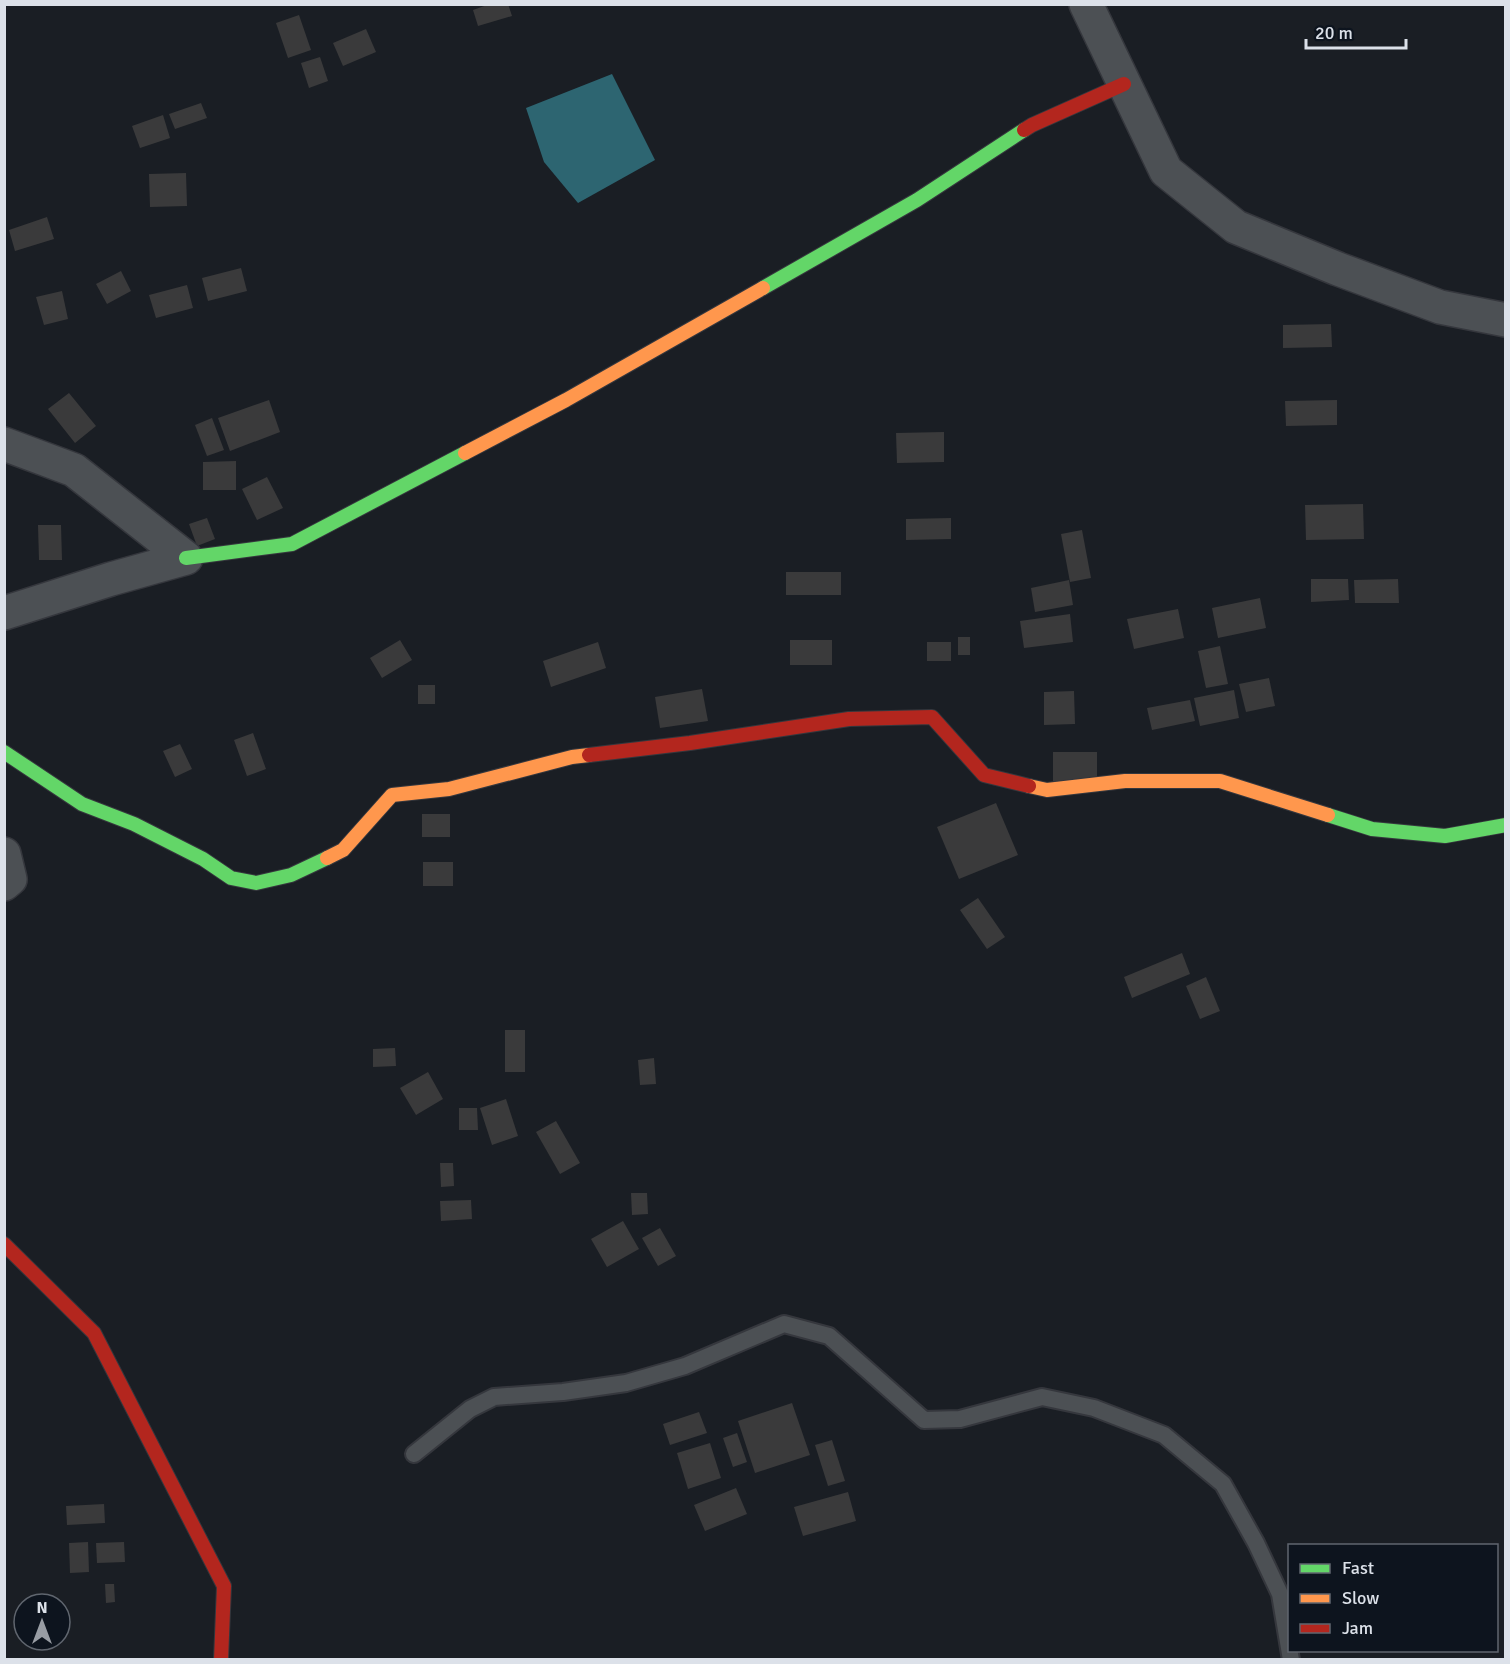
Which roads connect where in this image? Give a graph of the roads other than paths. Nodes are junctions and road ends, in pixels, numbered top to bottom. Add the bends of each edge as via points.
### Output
1 (1086, 4) edge
2 (1124, 84) junction
3 (1506, 320) edge
4 (4, 444) edge
5 (186, 558) junction
6 (4, 613) edge
7 (4, 752) edge
8 (1506, 825) edge
9 (4, 855) edge
10 (4, 884) edge
11 (4, 1244) edge
12 (414, 1454) dead end
13 (1288, 1641) edge
14 (221, 1659) edge

1 - 2 street
2 - 3 street via 1166,171 1236,227 1440,307
2 - 5 street via 1032,125 917,200 566,400 292,544
4 - 5 street via 74,470
5 - 6 street
7 - 8 street via 82,804 144,829 231,878 256,883 291,875 343,850 392,795 448,789 572,757 849,719 932,717 984,775 1047,790 1125,781 1220,781 1372,829 1444,836
9 - 10 street via 10,879
11 - 14 street via 94,1333 224,1586
12 - 13 lane via 470,1409 494,1397 626,1383 685,1366 784,1324 829,1336 924,1420 960,1419 1042,1397 1094,1408 1164,1435 1223,1484 1280,1594

